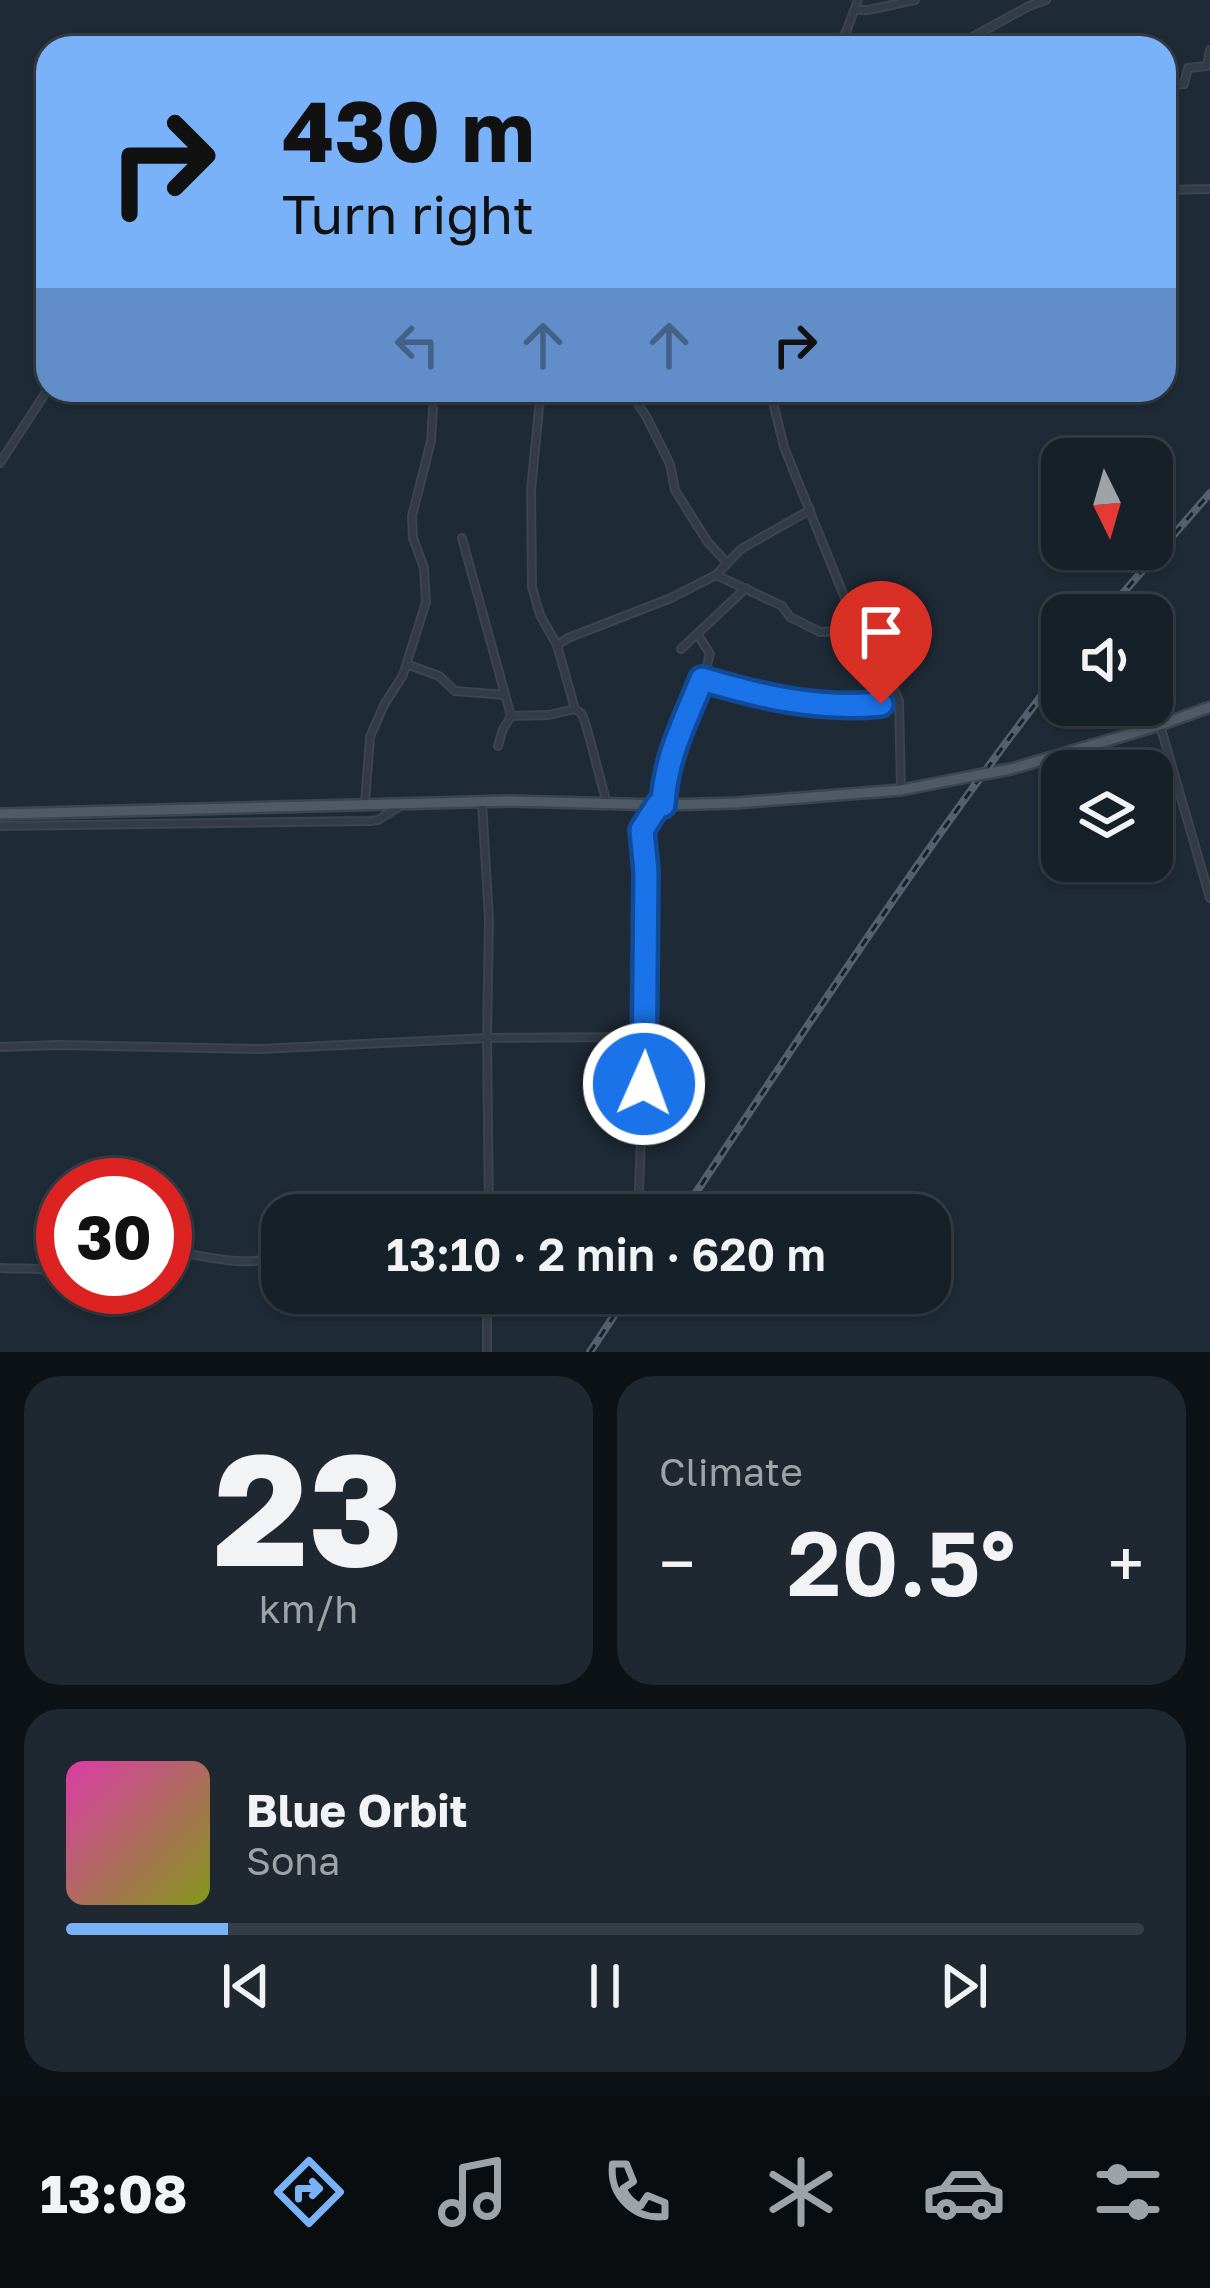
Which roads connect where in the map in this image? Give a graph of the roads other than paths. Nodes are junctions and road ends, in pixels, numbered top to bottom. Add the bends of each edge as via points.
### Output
1 (859, 0) edge
2 (915, 0) edge
3 (1046, 0) edge
4 (855, 10) junction
5 (844, 35) edge
6 (974, 36) edge
7 (1210, 50) edge
8 (1176, 85) edge
9 (1210, 189) edge
10 (1176, 190) edge
11 (40, 402) edge
12 (540, 402) edge
13 (636, 402) edge
14 (773, 402) edge
15 (433, 409) dead end
16 (0, 463) edge
17 (810, 510) junction
18 (462, 538) dead end
19 (727, 563) junction
20 (716, 575) junction
21 (746, 588) junction
22 (857, 622) junction
23 (698, 635) junction
24 (557, 645) junction
25 (681, 649) dead end
26 (407, 664) junction
27 (702, 679) junction
28 (505, 695) junction
29 (899, 700) junction
30 (1210, 707) edge
31 (575, 709) junction
32 (511, 716) junction
33 (1173, 720) edge
34 (1156, 726) edge
35 (1160, 726) edge
36 (498, 746) dead end
37 (901, 790) junction
38 (406, 802) junction
39 (482, 802) junction
40 (365, 803) junction
41 (607, 804) junction
42 (660, 805) junction
43 (0, 814) edge
44 (0, 826) edge
45 (1210, 898) edge
46 (645, 1037) junction
47 (487, 1038) junction
48 (0, 1048) edge
49 (489, 1194) edge
50 (639, 1194) edge
51 (192, 1255) edge
52 (261, 1262) edge
53 (0, 1268) edge
54 (36, 1268) edge
55 (487, 1314) edge
56 (487, 1352) edge

1 - 4 street
2 - 4 street
3 - 6 street
4 - 5 street
7 - 8 street via 1207,66 1188,68 1184,84
9 - 10 street
11 - 16 street
12 - 24 street via 532,587
13 - 19 street via 675,490
14 - 17 street
15 - 26 street via 412,516 427,602
17 - 19 street
17 - 22 street
18 - 28 street
19 - 20 street
20 - 21 street
20 - 24 street
21 - 22 street via 820,632 849,631
21 - 23 street
22 - 29 street
23 - 25 street
23 - 27 street via 710,654
24 - 31 street
26 - 28 street via 455,691
26 - 40 street via 370,737
27 - 29 street via 812,704
27 - 42 street
28 - 32 street
29 - 37 street
30 - 33 main road
31 - 32 street
31 - 41 street
32 - 36 street
34 - 37 main road, bridge
35 - 45 street
37 - 42 main road
38 - 39 main road
38 - 40 main road
38 - 44 street via 370,821
39 - 41 main road
39 - 47 street
40 - 43 main road
41 - 42 main road
42 - 46 street via 642,830
46 - 47 street
46 - 50 street
47 - 48 street
47 - 49 street
51 - 52 street
53 - 54 street
55 - 56 street

